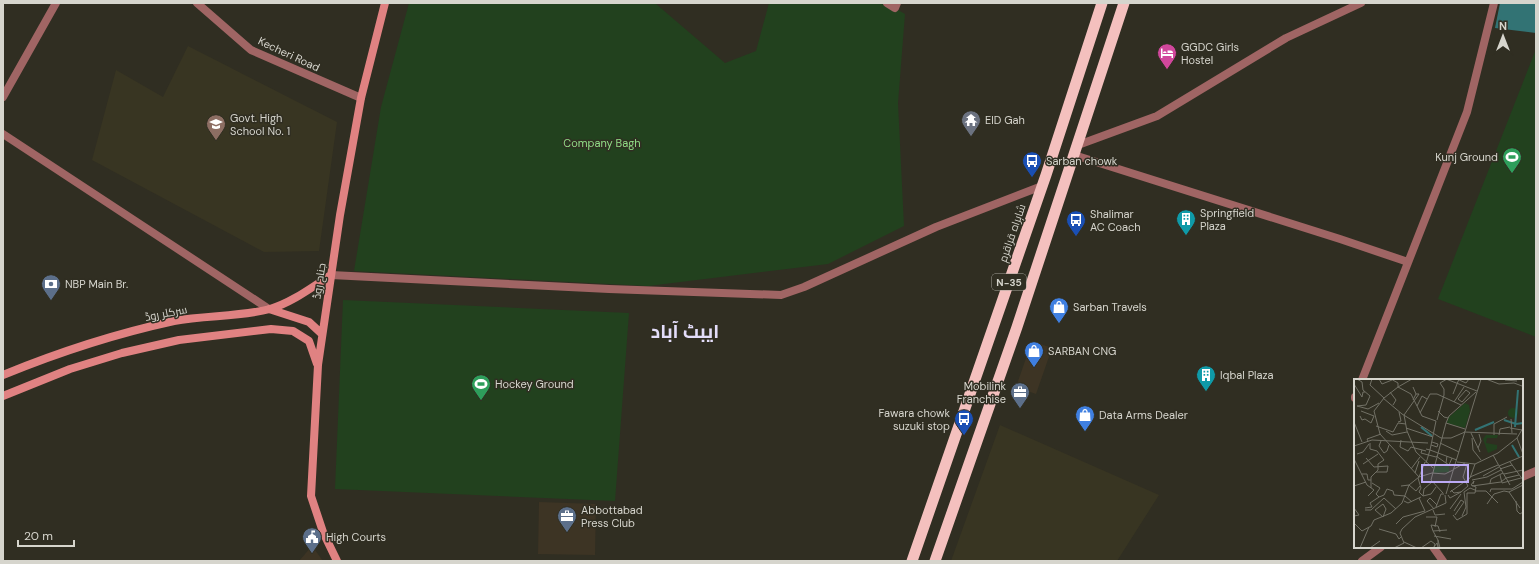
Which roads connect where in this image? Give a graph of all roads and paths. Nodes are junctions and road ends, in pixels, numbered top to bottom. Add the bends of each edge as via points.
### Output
1 (56, 3) edge
2 (197, 3) edge
3 (385, 3) edge
4 (888, 3) edge
5 (897, 3) edge
6 (1102, 3) edge
7 (1124, 3) edge
8 (1361, 3) edge
9 (1494, 3) edge
10 (3, 97) edge
11 (361, 98) junction
12 (3, 134) edge
13 (1076, 150) junction
14 (1042, 186) junction
15 (1408, 262) junction
16 (331, 275) junction
17 (270, 309) junction
18 (322, 334) junction
19 (318, 365) junction
20 (3, 375) edge
21 (1362, 379) edge
22 (3, 396) edge
23 (1536, 471) edge
24 (1523, 477) edge
25 (1380, 548) edge
26 (1434, 548) edge
27 (337, 561) edge
28 (912, 561) edge
29 (935, 561) edge
30 (1362, 561) edge
31 (1443, 561) edge

1 - 10 street
2 - 11 street, Kecheri Road via 251,50
3 - 11 main road, جناح روڈ
4 - 5 street via 895,8
6 - 14 highway, شاہراہ قراقرم / N-35
7 - 13 highway, N-35
8 - 13 street via 1286,38 1157,116
9 - 15 street via 1467,112
11 - 16 main road, جناح روڈ
12 - 17 street
13 - 15 street
13 - 29 highway, N-35
14 - 16 street via 936,227 781,295
14 - 28 highway, شاہراہ قراقرم / N-35
15 - 21 street
16 - 17 main road, سرکلر روڈ via 291,300
16 - 18 main road, جناح روڈ
17 - 18 main road via 308,322
17 - 20 main road, سرکلر روڈ via 176,321 117,334 63,350
18 - 19 main road, جناح روڈ
19 - 22 main road via 309,341 293,331 271,329 179,340 122,353 70,369
19 - 27 main road, جناح روڈ via 311,496 323,532
23 - 24 street
25 - 30 street
26 - 31 street

